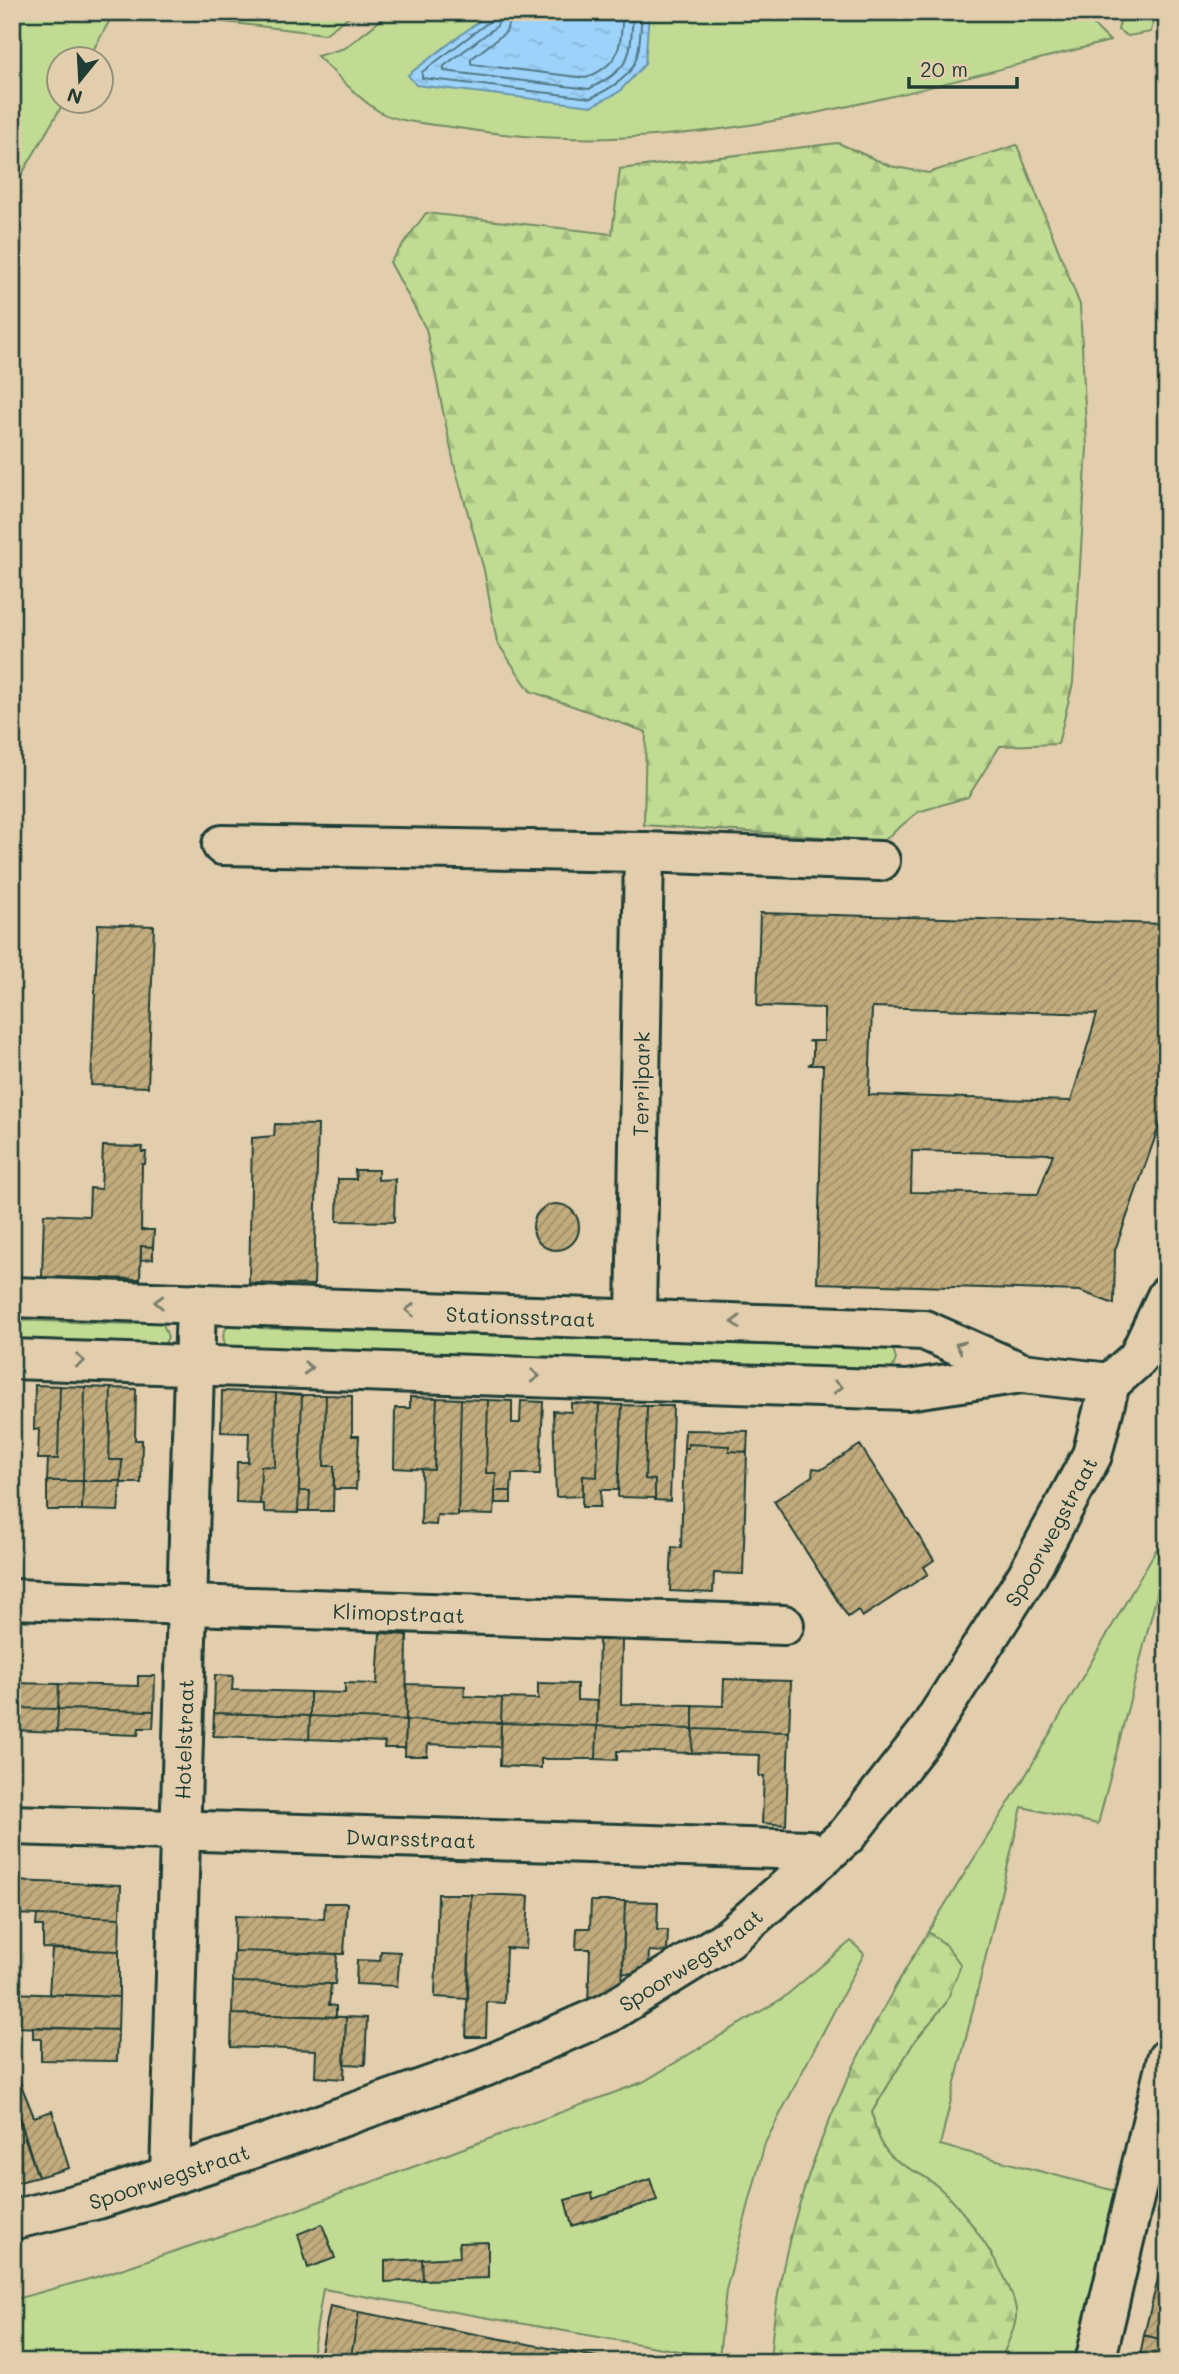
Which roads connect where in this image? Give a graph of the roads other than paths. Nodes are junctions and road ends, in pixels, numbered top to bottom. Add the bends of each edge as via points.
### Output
1 (222, 845) dead end
2 (644, 852) junction
3 (880, 861) dead end
4 (1167, 1296) edge
5 (12, 1297) edge
6 (196, 1303) junction
7 (636, 1317) junction
8 (12, 1359) edge
9 (1153, 1360) edge
10 (194, 1364) junction
11 (1022, 1373) junction
12 (1110, 1383) junction
13 (12, 1599) edge
14 (188, 1606) junction
15 (784, 1625) dead end
16 (12, 1825) edge
17 (178, 1832) junction
18 (809, 1850) dead end
19 (1167, 2059) edge
20 (170, 2175) junction
21 (12, 2220) edge
22 (1095, 2362) edge

1 - 2 street
2 - 3 street
2 - 7 street, Terrilpark
4 - 9 street
6 -> 5 street, Stationsstraat
7 -> 6 street, Stationsstraat
6 - 10 street, Hotelstraat
11 -> 7 street, Stationsstraat via 923,1330
8 -> 10 street, Stationsstraat
9 - 12 street
10 -> 11 street, Stationsstraat via 907,1390
10 - 14 street, Hotelstraat
11 - 12 street, Stationsstraat
12 - 20 street, Spoorwegstraat via 1092,1455 1027,1576 927,1733 847,1835 729,1938 608,2013 484,2067
13 - 14 street, Klimopstraat
14 - 15 street, Klimopstraat
14 - 17 street, Hotelstraat
16 - 17 street, Dwarsstraat
17 - 18 street, Dwarsstraat
17 - 20 street, Hotelstraat
19 - 22 street
20 - 21 street, Spoorwegstraat

